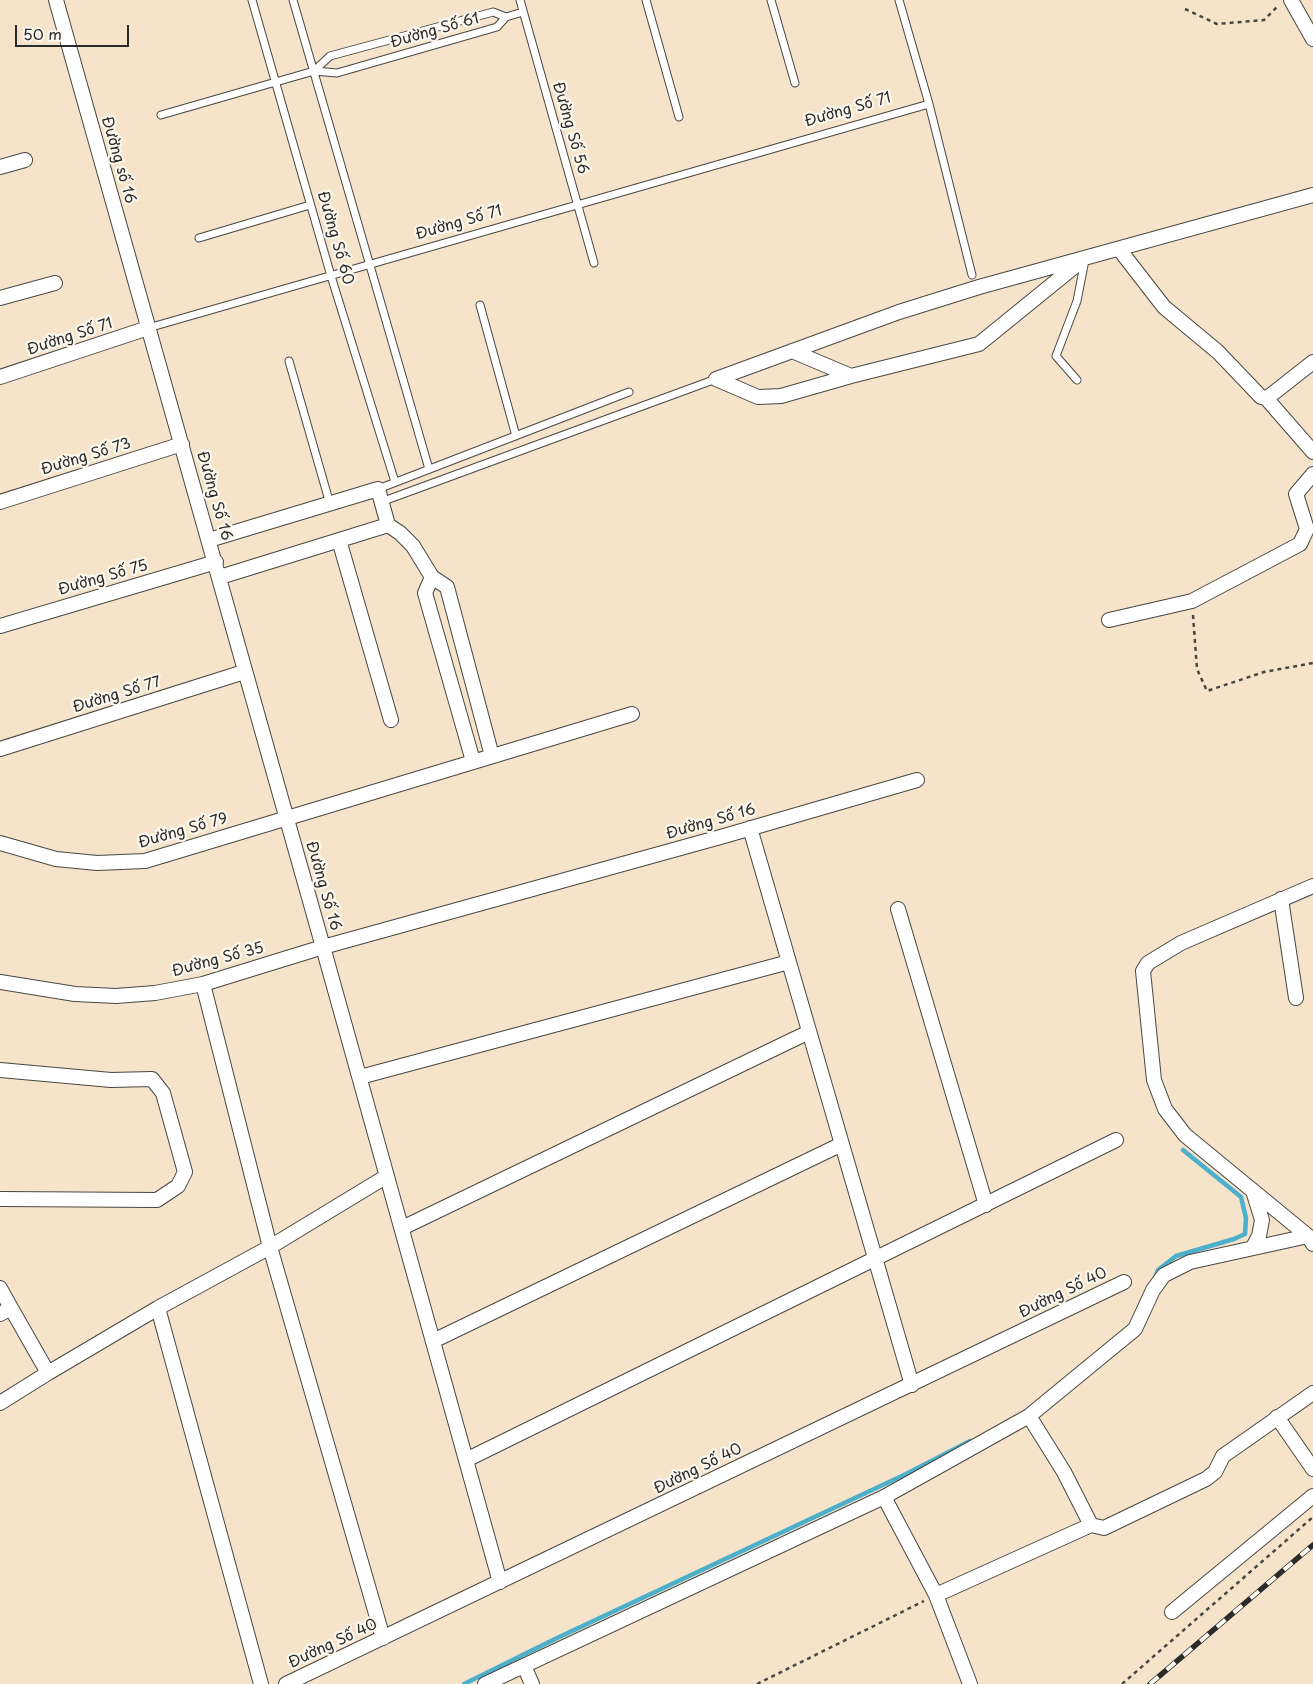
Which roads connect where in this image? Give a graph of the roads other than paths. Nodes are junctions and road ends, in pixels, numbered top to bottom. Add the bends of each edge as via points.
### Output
1 (56, 0) edge
2 (252, 0) edge
3 (293, 0) edge
4 (520, 0) edge
5 (646, 0) edge
6 (771, 0) edge
7 (900, 0) edge
8 (1291, 0) edge
9 (523, 12) junction
10 (506, 17) junction
11 (1313, 39) edge
12 (314, 71) junction
13 (276, 82) junction
14 (795, 83) dead end
15 (929, 104) junction
16 (162, 115) dead end
17 (679, 117) dead end
18 (25, 160) dead end
19 (0, 167) edge
20 (1313, 195) edge
21 (310, 204) junction
22 (578, 206) junction
23 (199, 238) dead end
24 (1119, 249) junction
25 (1085, 258) junction
26 (594, 263) dead end
27 (370, 265) junction
28 (331, 276) junction
29 (972, 276) dead end
30 (56, 283) dead end
31 (0, 298) edge
32 (480, 305) dead end
33 (148, 328) junction
34 (792, 352) junction
35 (289, 361) dead end
36 (1313, 362) edge
37 (851, 376) junction
38 (0, 377) edge
39 (716, 379) junction
40 (1077, 380) dead end
41 (629, 392) dead end
42 (1266, 398) junction
43 (516, 436) junction
44 (182, 444) junction
45 (1313, 452) edge
46 (429, 470) junction
47 (1313, 474) edge
48 (395, 482) junction
49 (380, 496) junction
50 (0, 502) edge
51 (330, 504) junction
52 (388, 525) junction
53 (209, 540) junction
54 (339, 540) junction
55 (216, 562) junction
56 (220, 577) junction
57 (432, 577) junction
58 (1109, 620) dead end
59 (0, 626) edge
60 (244, 672) junction
61 (632, 714) dead end
62 (391, 720) dead end
63 (0, 749) edge
64 (492, 756) junction
65 (473, 762) junction
66 (917, 780) dead end
67 (286, 818) junction
68 (750, 828) junction
69 (0, 843) edge
70 (1313, 886) edge
71 (1281, 899) junction
72 (898, 908) dead end
73 (323, 946) junction
74 (789, 962) junction
75 (0, 982) edge
76 (203, 984) junction
77 (1296, 998) dead end
78 (810, 1032) junction
79 (0, 1070) edge
80 (360, 1077) junction
81 (1116, 1140) dead end
82 (842, 1144) junction
83 (387, 1176) junction
84 (1253, 1190) junction
85 (0, 1198) edge
86 (986, 1205) junction
87 (402, 1228) junction
88 (1311, 1238) edge
89 (270, 1247) junction
90 (1253, 1247) junction
91 (876, 1260) junction
92 (1124, 1282) dead end
93 (0, 1288) edge
94 (158, 1308) junction
95 (5, 1311) edge
96 (433, 1341) junction
97 (48, 1373) junction
98 (912, 1385) junction
99 (1313, 1393) edge
100 (0, 1403) edge
101 (1029, 1416) junction
102 (1277, 1417) junction
103 (466, 1460) junction
104 (1313, 1469) edge
105 (1313, 1496) edge
106 (884, 1497) junction
107 (1091, 1525) junction
108 (500, 1582) junction
109 (936, 1595) junction
110 (1172, 1612) dead end
111 (383, 1638) junction
112 (524, 1666) junction
113 (261, 1684) edge
114 (286, 1684) edge
115 (485, 1684) edge
116 (532, 1684) edge
117 (970, 1684) edge

1 - 33 street, Đường số 16
2 - 13 lane, Đường Số 60
3 - 12 lane, Đường Số 60
4 - 9 lane, Đường Số 56
5 - 17 lane
6 - 14 lane
7 - 15 lane
8 - 11 street
9 - 10 lane
9 - 22 lane, Đường Số 56
10 - 12 lane, Đường Số 61 via 497,27 337,74
10 - 12 lane, Đường Số 61 via 493,12 330,56
12 - 13 lane, Đường Số 61
12 - 27 lane, Đường Số 60
13 - 16 lane, Đường Số 61
13 - 21 lane, Đường Số 60
15 - 22 lane, Đường Số 71
15 - 29 lane
18 - 19 street
20 - 24 street
21 - 23 lane
21 - 28 lane, Đường Số 60
22 - 26 lane, Đường Số 56
22 - 27 lane, Đường Số 71
24 - 25 street
24 - 42 street via 1164,308 1218,352 1261,397
25 - 34 street via 908,309
25 - 37 street via 979,344
25 - 40 lane via 1077,301 1056,356
27 - 28 lane, Đường Số 71
27 - 46 lane, Đường Số 60
28 - 33 lane, Đường Số 71
28 - 48 lane, Đường Số 60
30 - 31 street
32 - 43 lane
33 - 38 street, Đường Số 71
33 - 44 street, Đường Số 16
34 - 37 street
34 - 39 street
35 - 51 lane
36 - 42 street
37 - 39 street via 781,396 758,397
39 - 49 lane
41 - 43 lane
42 - 45 street
43 - 46 lane
44 - 50 street, Đường Số 73
44 - 53 street, Đường Số 16
46 - 48 lane
47 - 58 street via 1296,494 1307,529 1300,544 1192,602
48 - 49 lane
49 - 51 street
49 - 52 street
51 - 53 street
52 - 54 street
52 - 57 street via 413,546
53 - 55 street, Đường Số 16
54 - 56 street
54 - 62 street
55 - 56 street, Đường Số 16
55 - 59 street, Đường Số 75
56 - 60 street, Đường Số 16
57 - 64 street via 447,587
57 - 65 street via 424,593
60 - 63 street, Đường Số 77
60 - 67 street, Đường Số 16
61 - 64 street, Đường Số 79
64 - 65 street, Đường Số 79
65 - 67 street, Đường Số 79
66 - 68 street, Đường Số 16
67 - 69 street, Đường Số 79 via 145,861 97,863 56,859
67 - 73 street, Đường Số 16
68 - 73 street, Đường Số 16
68 - 74 street
70 - 71 street
71 - 77 street
71 - 84 street via 1181,942 1148,963 1143,972 1154,1080 1165,1109 1185,1135
72 - 86 street
73 - 76 street, Đường Số 35
73 - 80 street
74 - 78 street
74 - 80 street
75 - 76 street, Đường Số 35 via 75,994 116,996
76 - 89 street
78 - 82 street
78 - 87 street
79 - 85 street via 111,1080 152,1079 163,1094 185,1172 178,1186 157,1200
80 - 83 street
81 - 86 street
82 - 91 street
82 - 96 street
83 - 87 street
83 - 89 street
84 - 88 street
84 - 90 street via 1262,1220
86 - 91 street
87 - 96 street
88 - 90 street
89 - 94 street
89 - 111 street
90 - 101 street via 1190,1262 1164,1275 1135,1329
91 - 98 street
91 - 103 street
92 - 98 street, Đường Số 40
93 - 95 street
94 - 97 street
94 - 113 street
95 - 97 street
96 - 103 street
97 - 100 street
98 - 108 street, Đường Số 40
99 - 102 street
101 - 106 street
101 - 107 street via 1064,1472
102 - 104 street
102 - 107 street via 1223,1456 1215,1472 1206,1479 1104,1528
103 - 108 street
105 - 110 street
106 - 109 street
106 - 112 street
107 - 109 street
108 - 111 street, Đường Số 40
109 - 117 street
111 - 114 street, Đường Số 40
112 - 115 street
112 - 116 street

